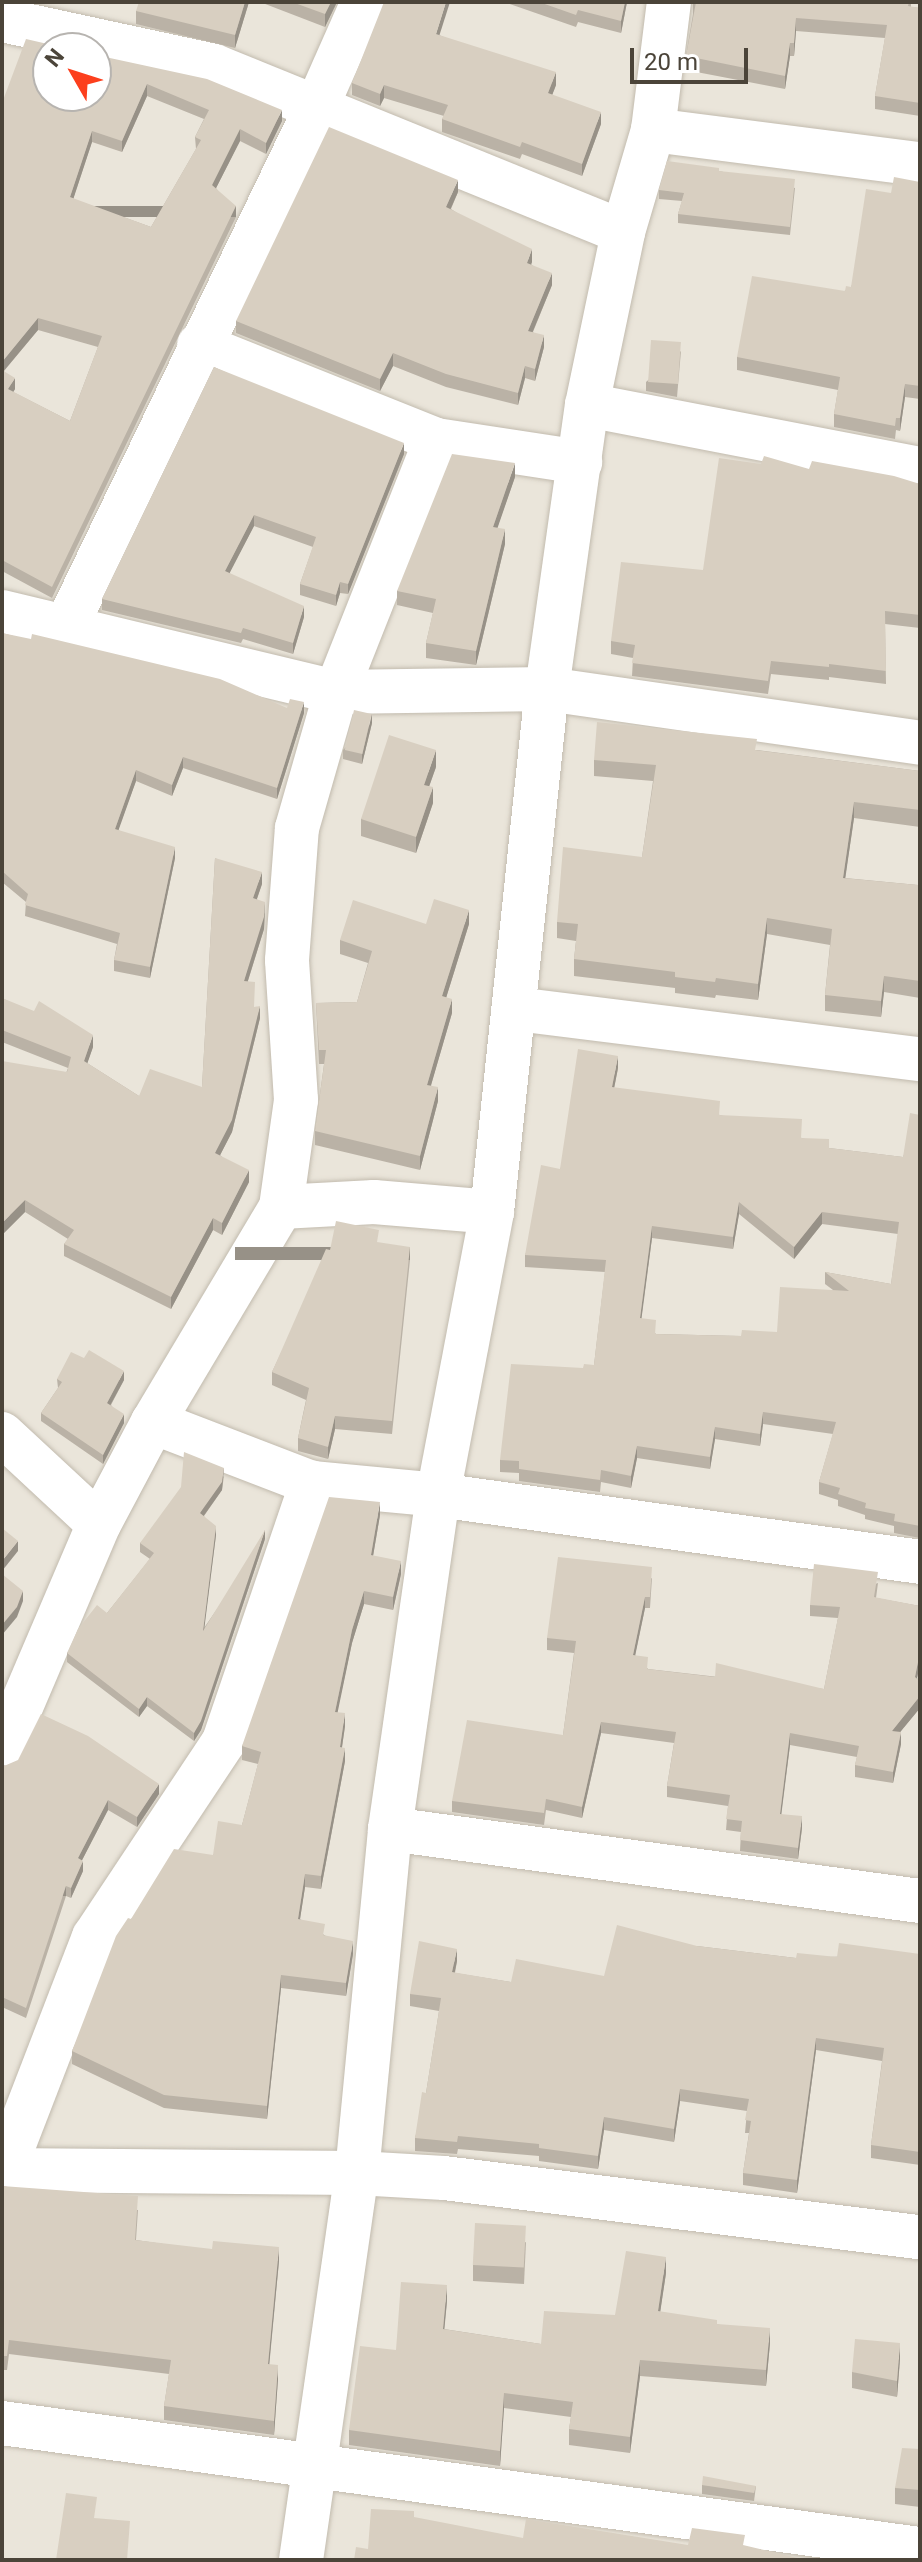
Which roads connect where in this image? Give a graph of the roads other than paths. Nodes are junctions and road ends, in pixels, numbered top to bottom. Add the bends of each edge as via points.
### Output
1 (363, 2) edge
2 (669, 2) edge
3 (2, 20) edge
4 (317, 106) junction
5 (653, 130) junction
6 (920, 164) edge
7 (623, 232) junction
8 (199, 345) junction
9 (587, 405) junction
10 (436, 440) junction
11 (580, 462) junction
12 (920, 469) edge
13 (2, 612) edge
14 (67, 625) junction
15 (547, 689) junction
16 (336, 692) junction
17 (920, 743) edge
18 (516, 1009) junction
19 (920, 1059) edge
20 (281, 1207) junction
21 (492, 1212) junction
22 (153, 1422) junction
23 (2, 1434) edge
24 (312, 1483) junction
25 (438, 1495) junction
26 (99, 1524) junction
27 (920, 1562) edge
28 (2, 1751) edge
29 (390, 1829) junction
30 (920, 1901) edge
31 (3, 2170) edge
32 (357, 2173) junction
33 (920, 2237) edge
34 (2, 2423) edge
35 (314, 2467) junction
36 (920, 2549) edge
37 (301, 2560) edge

1 - 4 street
2 - 5 street
3 - 4 street via 214,66
4 - 7 street
4 - 8 street
5 - 6 street
5 - 7 street
7 - 9 street
8 - 10 street
8 - 14 street
9 - 11 street
9 - 12 street
10 - 11 street
10 - 16 street
11 - 15 street
13 - 14 street
14 - 16 street
15 - 16 street
15 - 17 street
15 - 18 street
16 - 20 street via 297,828 287,960 296,1100
18 - 19 street
18 - 21 street
20 - 21 street via 374,1202
20 - 22 street
21 - 25 street
22 - 24 street
22 - 26 street
23 - 26 street
24 - 25 street
24 - 31 street via 224,1741 94,1937
25 - 27 street
25 - 29 street
26 - 28 street
29 - 30 street
29 - 32 street
31 - 32 street
32 - 33 street via 444,2178
32 - 35 street
34 - 35 street
35 - 36 street
35 - 37 street

